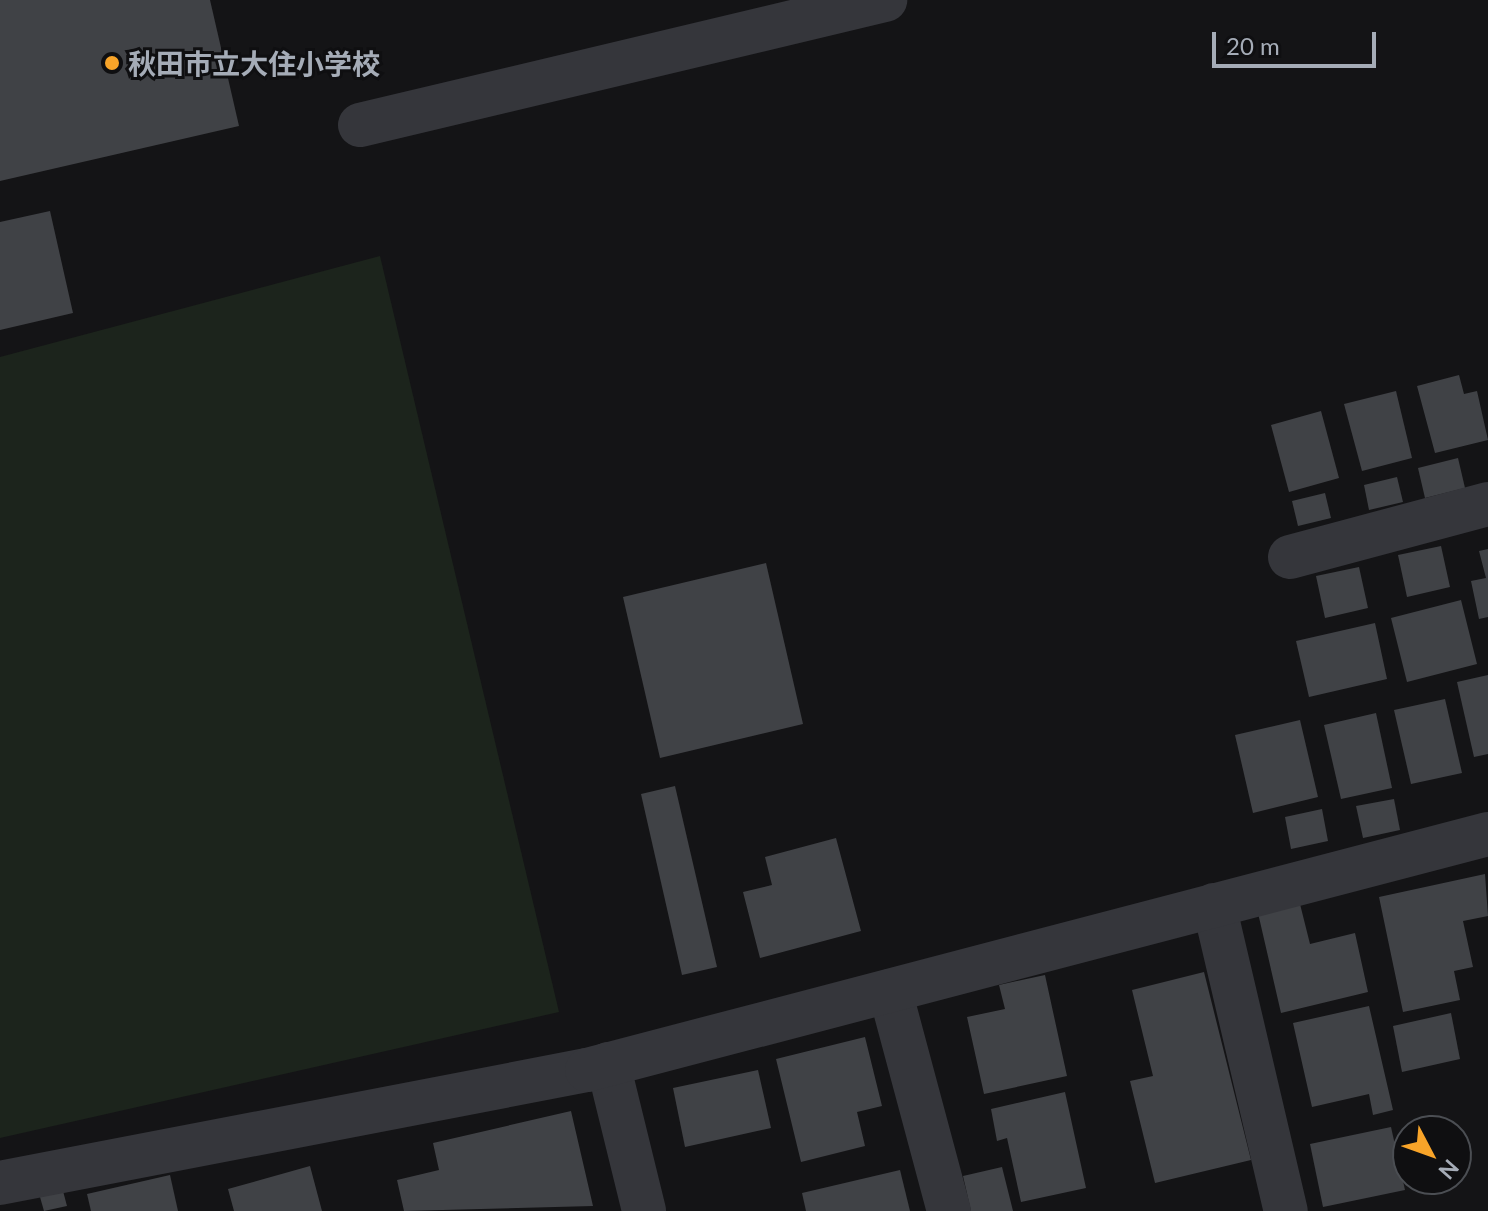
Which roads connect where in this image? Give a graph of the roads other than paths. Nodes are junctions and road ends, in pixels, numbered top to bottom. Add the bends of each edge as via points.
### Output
1 (885, 0) edge
2 (360, 125) dead end
3 (1488, 504) edge
4 (1290, 557) dead end
5 (1488, 834) edge
6 (1214, 905) junction
7 (890, 991) junction
8 (608, 1064) junction
9 (0, 1183) edge
10 (644, 1211) edge
11 (949, 1211) edge
12 (1286, 1211) edge

1 - 2 street
3 - 4 street
5 - 6 street
6 - 7 street
6 - 12 street
7 - 8 street
7 - 11 street
8 - 9 street
8 - 10 street

